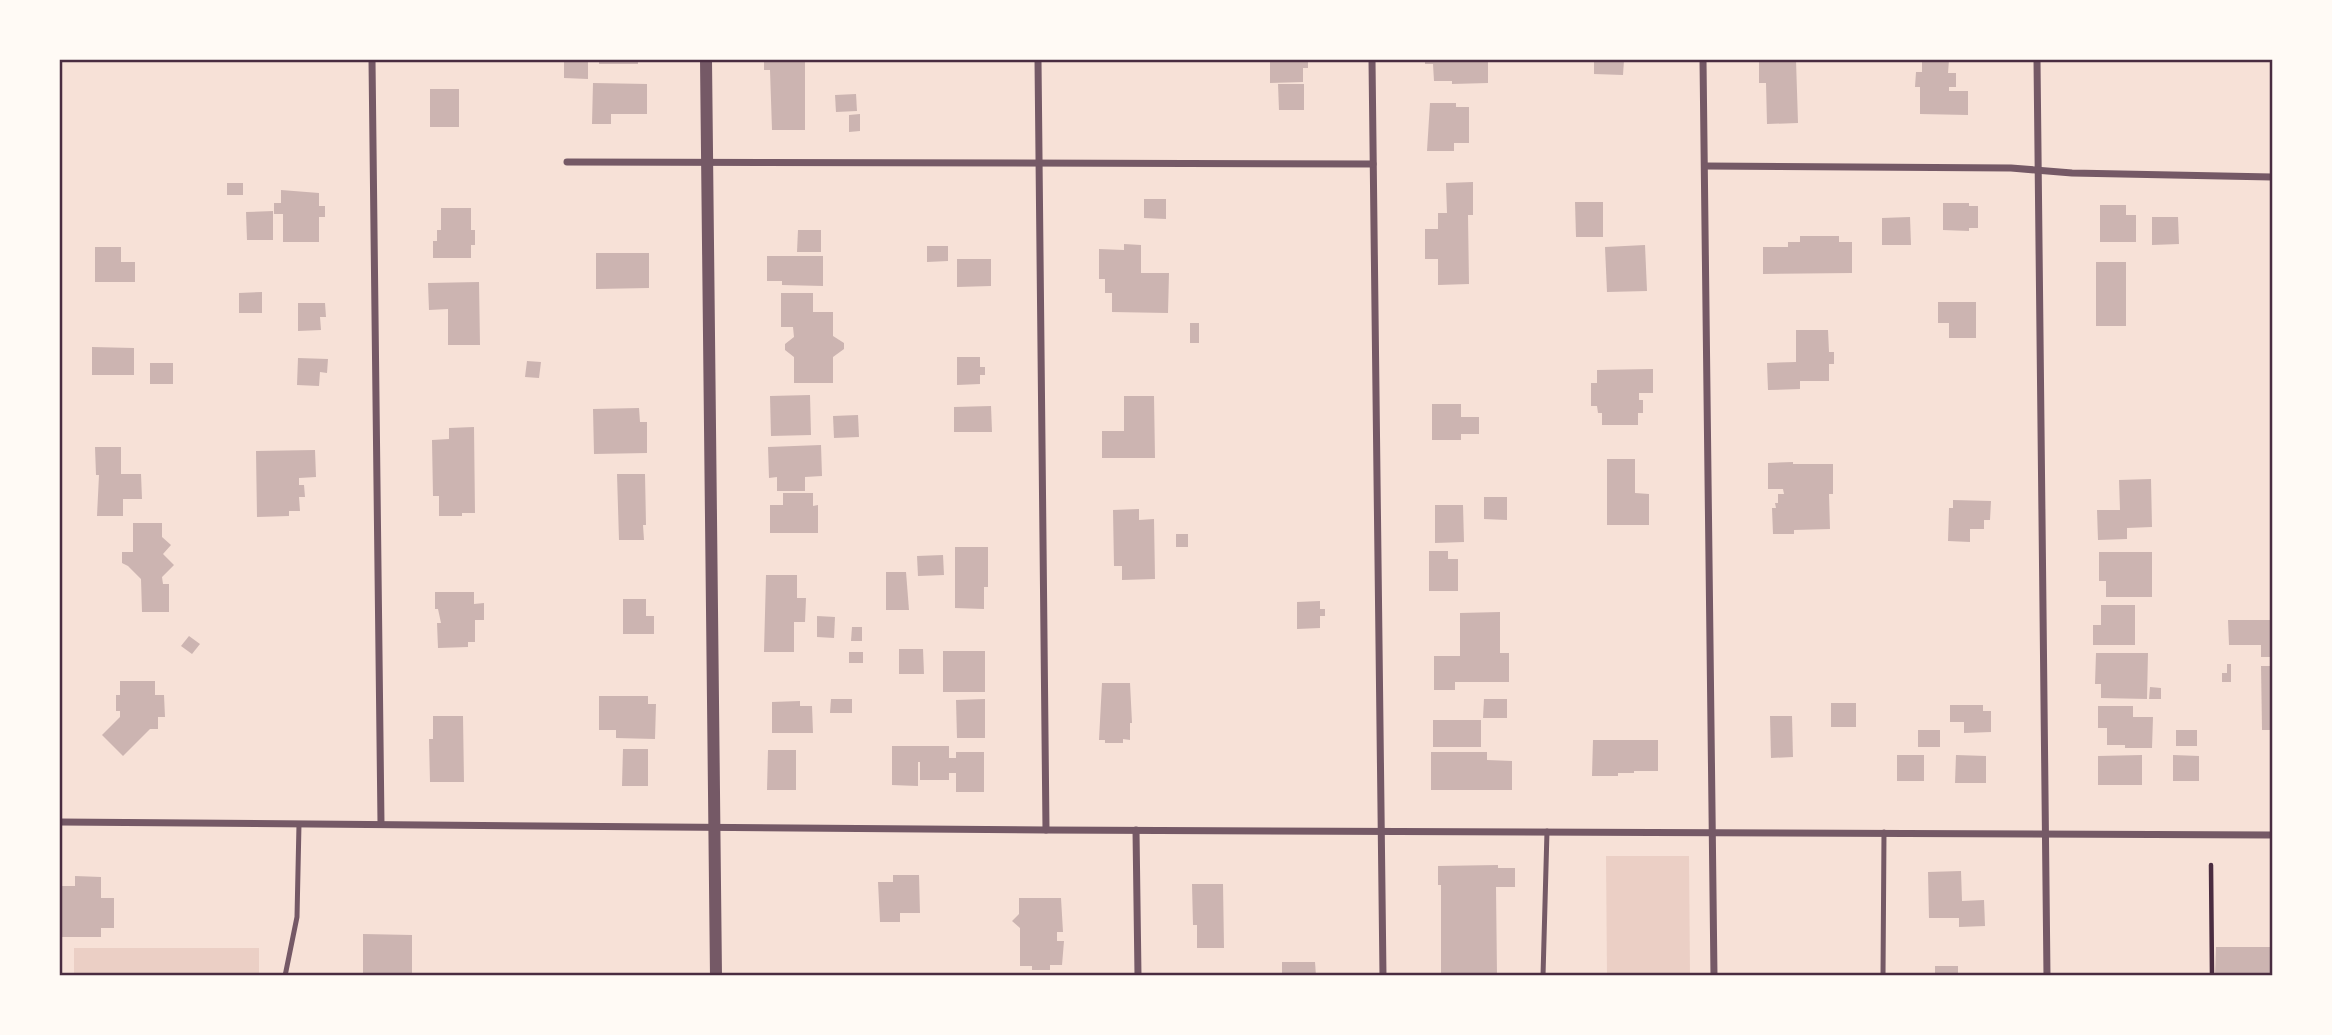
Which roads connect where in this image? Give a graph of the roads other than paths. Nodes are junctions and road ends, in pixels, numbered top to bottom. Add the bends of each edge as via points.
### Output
1 (372, 60) edge
2 (706, 60) edge
3 (1038, 60) edge
4 (1372, 60) edge
5 (1703, 60) edge
6 (2037, 60) edge
7 (567, 162) dead end
8 (707, 162) junction
9 (1038, 163) junction
10 (1373, 163) junction
11 (1704, 166) junction
12 (2039, 170) junction
13 (2273, 177) edge
14 (60, 822) edge
15 (299, 824) junction
16 (381, 824) junction
17 (714, 827) junction
18 (1046, 830) junction
19 (1136, 830) junction
20 (1381, 830) junction
21 (1547, 831) junction
22 (1713, 832) junction
23 (1884, 832) junction
24 (2046, 833) junction
25 (2273, 835) edge
26 (285, 975) edge
27 (716, 975) edge
28 (1138, 975) edge
29 (1382, 975) edge
30 (1544, 975) edge
31 (1714, 975) edge
32 (1883, 975) edge
33 (2047, 975) edge

1 - 16 street
2 - 8 street
3 - 9 street
4 - 10 street
5 - 11 street
6 - 12 street
7 - 8 street
8 - 9 street
8 - 17 street
9 - 10 street
9 - 18 street
10 - 20 street
11 - 12 street
11 - 22 street
12 - 13 street
12 - 24 street
14 - 15 street
15 - 16 street
15 - 26 lane via 297,917
16 - 17 street
17 - 18 street
17 - 27 street
18 - 19 street
19 - 20 street
19 - 28 street
20 - 21 street
20 - 29 street
21 - 22 street
21 - 30 lane
22 - 23 street
22 - 31 street
23 - 24 street
23 - 32 lane
24 - 25 street
24 - 33 street

